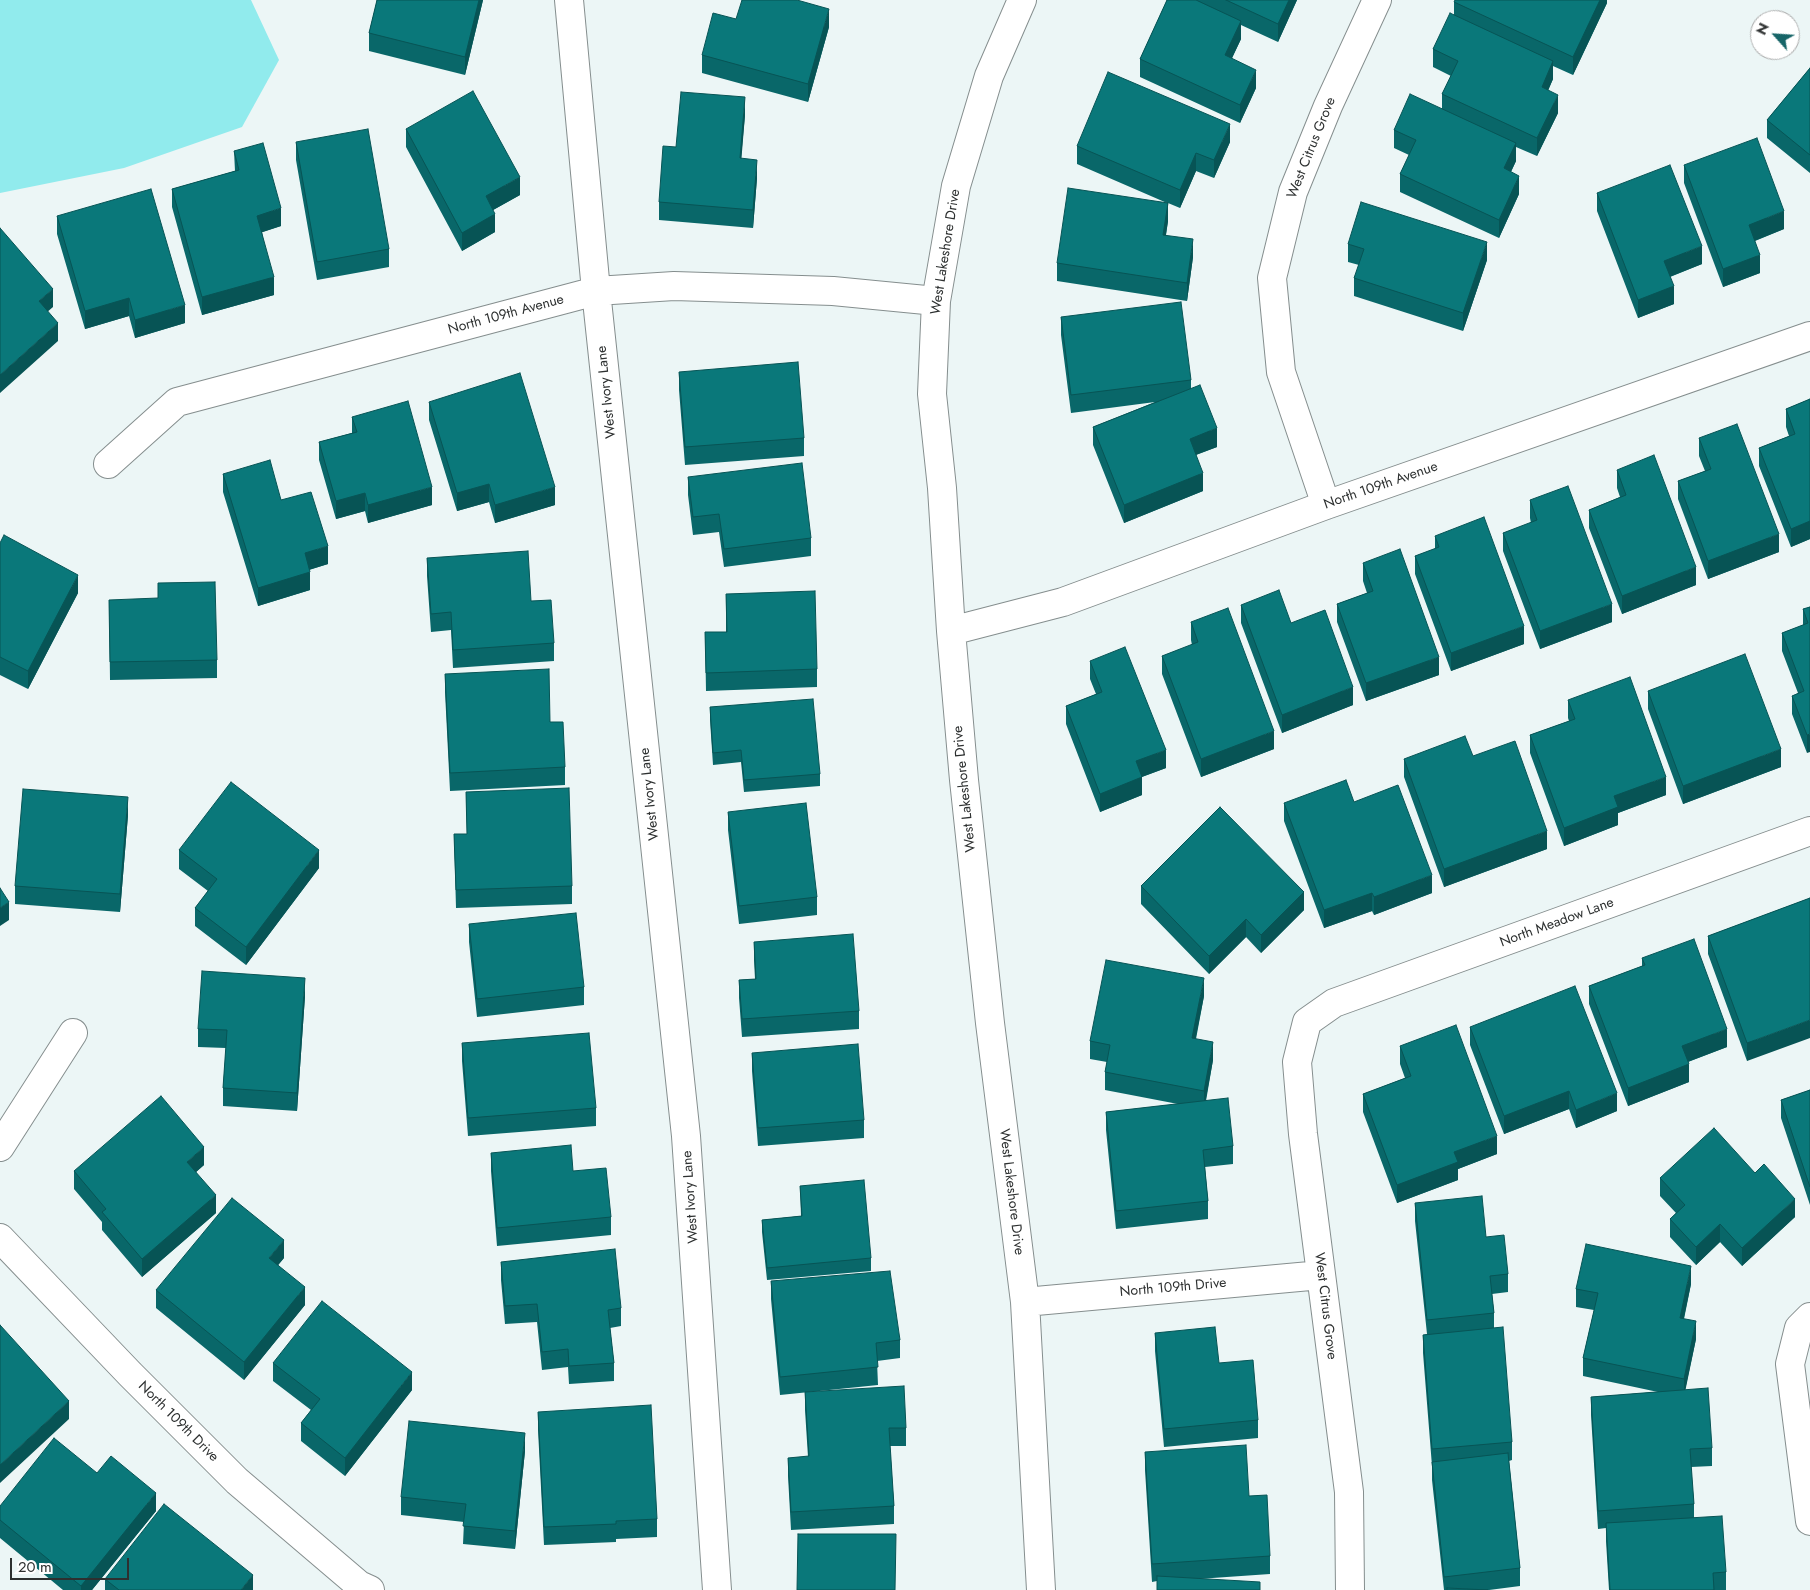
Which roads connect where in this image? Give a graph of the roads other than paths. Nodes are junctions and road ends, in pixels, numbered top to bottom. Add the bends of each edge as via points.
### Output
1 (569, 0) edge
2 (1022, 0) edge
3 (1377, 0) edge
4 (596, 291) junction
5 (936, 301) junction
6 (1810, 336) edge
7 (108, 464) dead end
8 (1326, 505) junction
9 (951, 632) junction
10 (1810, 831) edge
11 (1307, 1022) joint
12 (73, 1033) dead end
13 (0, 1147) edge
14 (0, 1238) edge
15 (1320, 1275) junction
16 (1025, 1302) junction
17 (1810, 1317) edge
18 (1810, 1521) edge
19 (370, 1590) edge
20 (717, 1590) edge
21 (1042, 1590) edge
22 (1350, 1590) edge

1 - 4 street, West Ivory Lane
2 - 5 street, West Lakeshore Drive via 988,76 956,186
3 - 8 street, West Citrus Grove via 1292,192 1272,278 1280,372
4 - 5 street, North 109th Avenue via 674,286 833,290
4 - 7 street, North 109th Avenue via 177,402
4 - 20 street, West Ivory Lane via 686,1136
5 - 9 street, West Lakeshore Drive via 932,394
6 - 8 street, North 109th Avenue
8 - 9 street, North 109th Avenue via 1063,602
9 - 16 street, West Lakeshore Drive via 990,1023
10 - 11 street, North Meadow Lane via 1334,1003
11 - 15 street, West Citrus Grove via 1297,1062
12 - 13 street
14 - 19 street, North 109th Drive via 237,1481 359,1585
15 - 16 street, North 109th Drive
15 - 22 street, West Citrus Grove via 1349,1492
16 - 21 street, West Lakeshore Drive
17 - 18 street via 1799,1328 1790,1364

